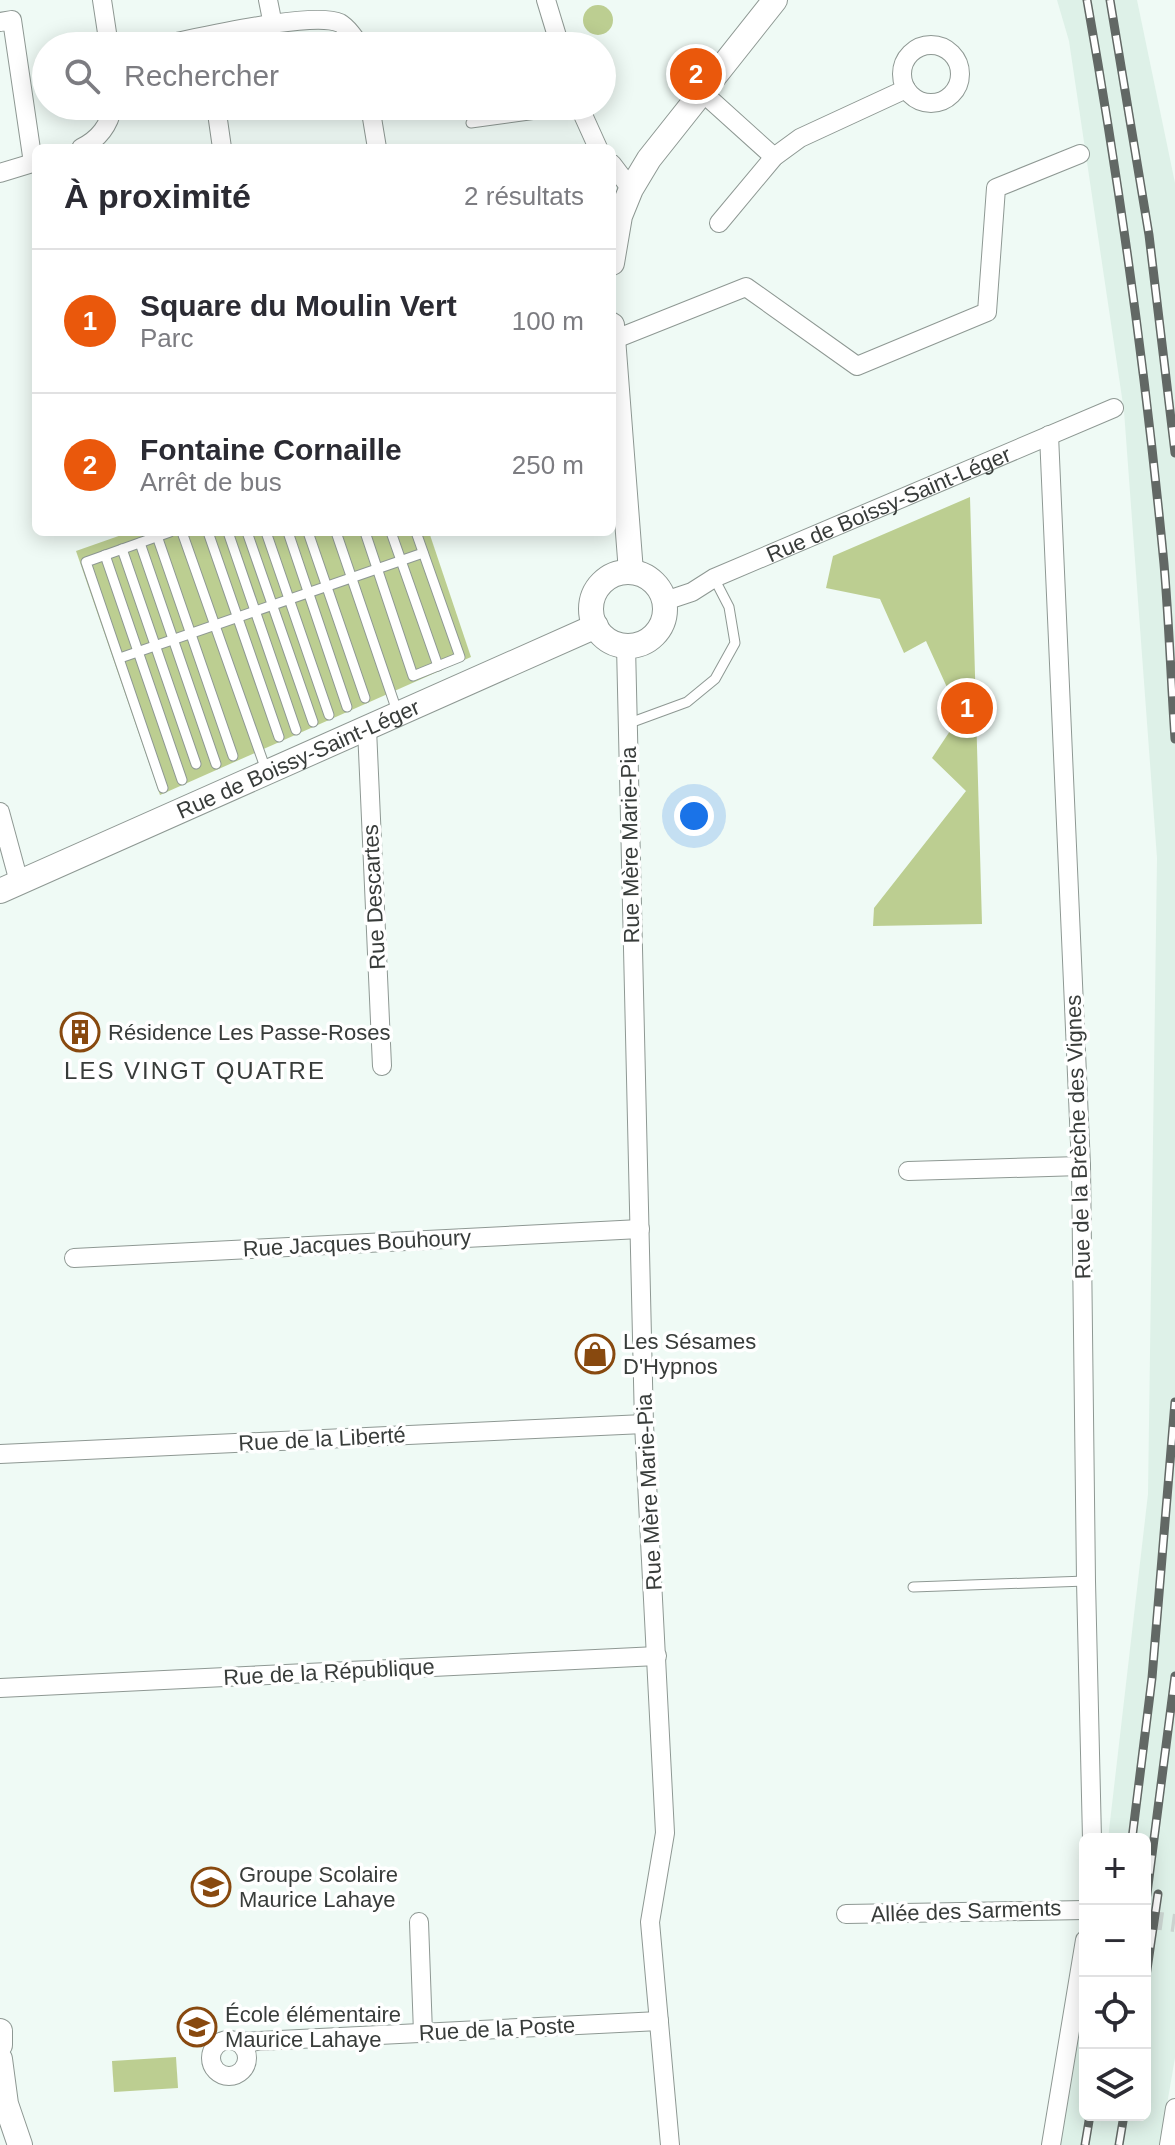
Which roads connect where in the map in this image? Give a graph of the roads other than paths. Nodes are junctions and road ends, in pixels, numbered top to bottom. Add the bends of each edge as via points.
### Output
1 (102, 0) edge
2 (268, 0) edge
3 (546, 0) edge
4 (775, 0) edge
5 (0, 22) edge
6 (273, 25) junction
7 (107, 32) edge
8 (245, 32) edge
9 (348, 32) edge
10 (556, 32) edge
11 (906, 89) dead end
12 (702, 92) junction
13 (110, 120) edge
14 (218, 120) edge
15 (372, 120) edge
16 (491, 120) edge
17 (586, 120) edge
18 (471, 123) dead end
19 (89, 144) edge
20 (221, 144) edge
21 (376, 144) edge
22 (596, 144) edge
23 (32, 150) edge
24 (1080, 154) dead end
25 (774, 157) junction
26 (32, 164) edge
27 (616, 169) edge
28 (0, 173) edge
29 (631, 189) junction
30 (719, 223) dead end
31 (616, 240) edge
32 (616, 339) edge
33 (1114, 408) dead end
34 (616, 432) edge
35 (1049, 435) junction
36 (619, 494) edge
37 (157, 536) joint
38 (183, 536) edge
39 (209, 536) edge
40 (229, 536) edge
41 (248, 536) edge
42 (267, 536) edge
43 (289, 536) edge
44 (309, 536) edge
45 (337, 536) edge
46 (366, 536) edge
47 (392, 536) edge
48 (417, 536) edge
49 (140, 543) junction
50 (122, 549) junction
51 (423, 553) junction
52 (105, 555) junction
53 (401, 561) junction
54 (377, 569) junction
55 (631, 572) junction
56 (714, 578) junction
57 (352, 579) junction
58 (327, 587) junction
59 (309, 593) junction
60 (289, 600) junction
61 (665, 601) junction
62 (273, 605) junction
63 (255, 612) junction
64 (237, 617) junction
65 (214, 626) junction
66 (596, 626) junction
67 (191, 634) junction
68 (173, 640) junction
69 (156, 646) junction
70 (626, 646) junction
71 (138, 652) junction
72 (120, 658) junction
73 (438, 666) junction
74 (365, 698) dead end
75 (347, 707) dead end
76 (329, 715) dead end
77 (398, 715) junction
78 (313, 722) dead end
79 (627, 724) junction
80 (367, 729) junction
81 (296, 730) dead end
82 (279, 737) dead end
83 (233, 756) dead end
84 (196, 764) dead end
85 (216, 764) dead end
86 (267, 773) junction
87 (182, 780) dead end
88 (163, 788) dead end
89 (0, 812) edge
90 (9, 886) edge
91 (382, 1066) dead end
92 (1081, 1166) junction
93 (908, 1171) dead end
94 (640, 1229) junction
95 (74, 1258) dead end
96 (644, 1424) junction
97 (0, 1454) edge
98 (1086, 1581) junction
99 (913, 1587) dead end
100 (657, 1656) junction
101 (0, 1688) edge
102 (1092, 1833) edge
103 (1079, 1910) edge
104 (846, 1914) dead end
105 (419, 1922) dead end
106 (1079, 1976) edge
107 (659, 2021) junction
108 (0, 2031) edge
109 (423, 2033) junction
110 (239, 2042) dead end
111 (0, 2045) edge
112 (0, 2059) edge
113 (3, 2100) edge
114 (1175, 2108) edge
115 (20, 2145) edge
116 (670, 2145) edge
117 (1051, 2145) edge
118 (1169, 2145) edge

1 - 7 street
2 - 6 street
3 - 10 street
4 - 12 main road
5 - 23 street via 12,20
6 - 8 street
6 - 9 street via 322,19 341,24
11 - 25 street via 800,138
12 - 25 street
12 - 29 main road
13 - 19 street
14 - 20 street
15 - 21 street
16 - 18 lane
17 - 22 street
24 - 32 street via 996,188 987,312 857,366 746,287
25 - 30 street
26 - 28 street
27 - 29 street
29 - 31 main road
33 - 35 street, Rue de Boissy-Saint-Léger
34 - 36 main road
35 - 56 street, Rue de Boissy-Saint-Léger
35 - 92 street, Rue de la Brèche des Vignes
36 - 55 main road
37 - 49 lane
37 - 67 lane
38 - 65 lane
39 - 64 lane
40 - 63 lane
41 - 62 lane
42 - 60 lane
43 - 59 lane
44 - 58 lane
45 - 57 lane
46 - 54 lane
47 - 53 lane
48 - 51 lane
49 - 50 lane
49 - 68 lane
50 - 52 lane
50 - 69 lane
51 - 53 lane
51 - 73 lane via 460,657
52 - 71 lane
52 - 72 lane via 86,562
53 - 54 lane
53 - 73 lane
54 - 57 lane
54 - 73 lane via 413,676
55 - 61 main road via 653,581
55 - 66 main road via 609,577 595,593
56 - 61 street, Rue de Boissy-Saint-Léger
56 - 79 lane via 729,607 735,643 715,679 687,702
57 - 58 lane
57 - 77 lane
58 - 59 lane
58 - 74 lane
59 - 60 lane
59 - 75 lane
60 - 62 lane
60 - 76 lane
61 - 70 main road via 657,633
62 - 63 lane
62 - 78 lane
63 - 64 lane
63 - 81 lane
64 - 65 lane
64 - 82 lane
65 - 67 lane
65 - 86 lane
66 - 70 main road via 614,643
66 - 77 main road, Rue de Boissy-Saint-Léger
67 - 68 lane
67 - 83 lane
68 - 69 lane
68 - 85 lane
69 - 71 lane
69 - 84 lane
70 - 79 street, Rue Mère Marie-Pia
71 - 72 lane
71 - 87 lane
72 - 88 lane
77 - 80 main road, Rue de Boissy-Saint-Léger
79 - 94 street, Rue Mère Marie-Pia
80 - 86 main road, Rue de Boissy-Saint-Léger
80 - 91 street, Rue Descartes
86 - 90 main road, Rue de Boissy-Saint-Léger
89 - 90 street
92 - 93 street
92 - 98 street, Rue de la Brèche des Vignes
94 - 95 street, Rue Jacques Bouhoury
94 - 96 street, Rue Mère Marie-Pia
96 - 97 street, Rue de la Liberté
96 - 100 street, Rue Mère Marie-Pia
98 - 99 lane
98 - 102 street, Rue de la Brèche des Vignes
100 - 101 street, Rue de la République
100 - 107 street, Rue Mère Marie-Pia via 665,1833 650,1922
103 - 104 street, Allée des Sarments
105 - 109 street
106 - 117 street
107 - 109 street, Rue de la Poste
107 - 116 street, Rue Mère Marie-Pia
108 - 111 main road
109 - 110 street, Rue de la Poste
112 - 113 main road
113 - 115 main road
114 - 118 street

